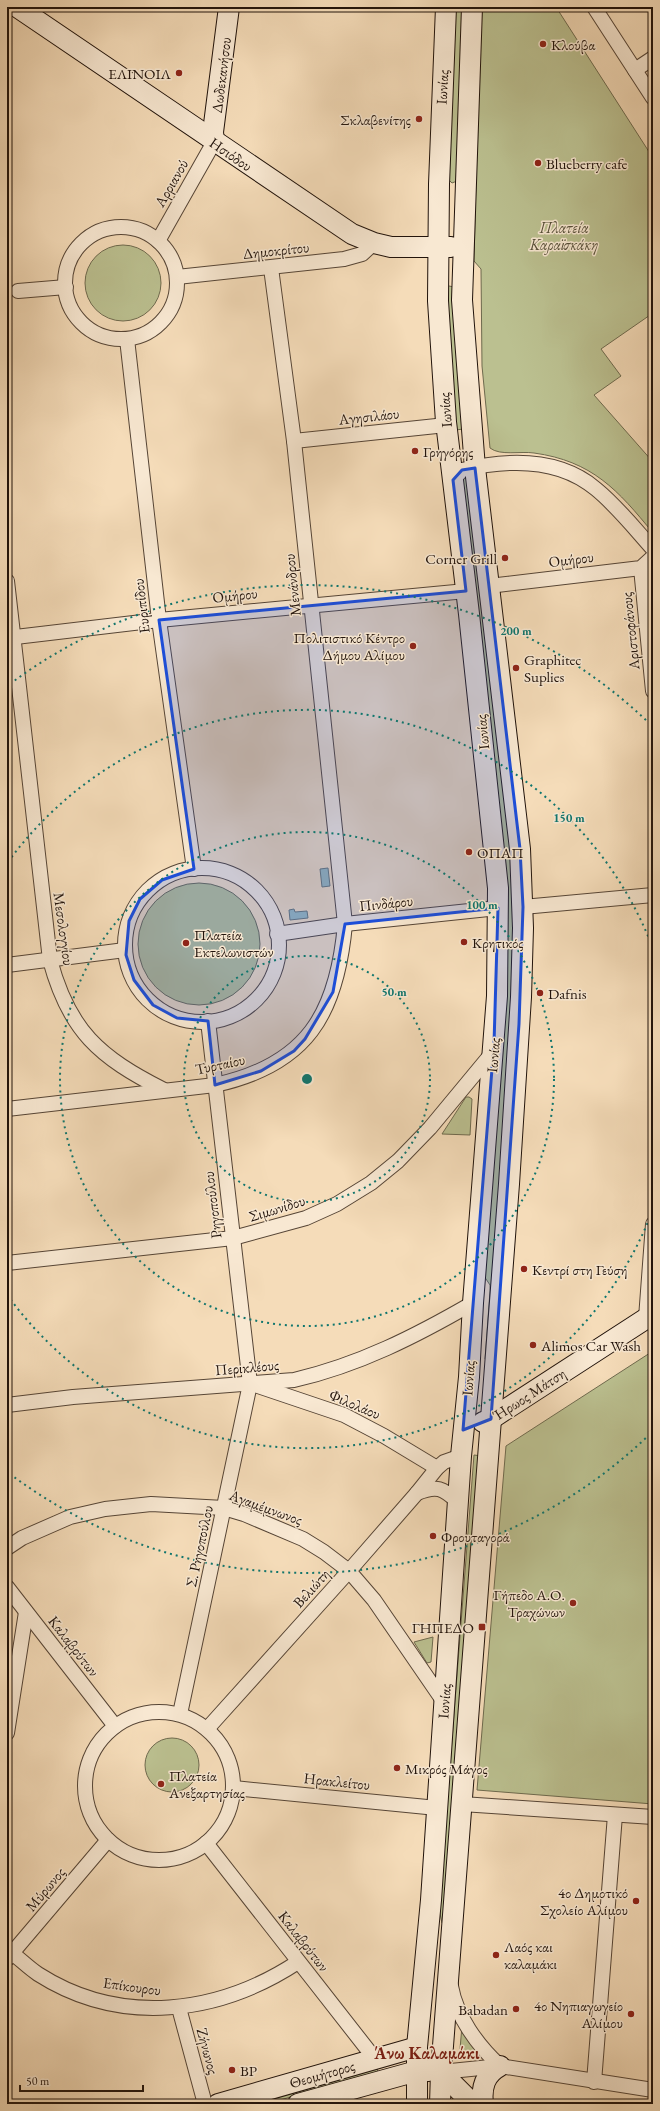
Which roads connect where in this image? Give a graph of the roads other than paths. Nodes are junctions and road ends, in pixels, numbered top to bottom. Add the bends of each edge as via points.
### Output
1 (17, 7) edge
2 (229, 7) edge
3 (446, 7) edge
4 (472, 7) edge
5 (594, 7) edge
6 (653, 58) edge
7 (635, 70) junction
8 (653, 98) edge
9 (214, 142) junction
10 (158, 241) junction
11 (374, 243) junction
12 (464, 246) junction
13 (438, 248) junction
14 (271, 268) junction
15 (177, 277) junction
16 (66, 287) junction
17 (18, 291) dead end
18 (127, 339) junction
19 (446, 425) junction
20 (294, 441) junction
21 (475, 468) junction
22 (453, 480) junction
23 (653, 549) edge
24 (653, 557) edge
25 (641, 568) junction
26 (7, 581) edge
27 (489, 586) junction
28 (466, 591) junction
29 (311, 605) junction
30 (159, 620) junction
31 (10, 638) edge
32 (653, 691) edge
33 (194, 869) junction
34 (653, 895) edge
35 (524, 906) junction
36 (498, 908) junction
37 (345, 924) junction
38 (278, 934) junction
39 (125, 950) junction
40 (50, 960) junction
41 (7, 965) edge
42 (208, 1021) junction
43 (493, 1052) junction
44 (215, 1085) junction
45 (164, 1090) junction
46 (7, 1109) edge
47 (653, 1224) edge
48 (233, 1238) junction
49 (7, 1263) edge
50 (473, 1304) junction
51 (650, 1316) edge
52 (252, 1384) junction
53 (7, 1405) edge
54 (491, 1419) junction
55 (463, 1430) junction
56 (461, 1456) junction
57 (437, 1468) junction
58 (417, 1494) junction
59 (458, 1502) junction
60 (224, 1508) junction
61 (7, 1548) edge
62 (349, 1571) junction
63 (7, 1587) edge
64 (26, 1612) junction
65 (444, 1702) junction
66 (180, 1714) junction
67 (115, 1726) junction
68 (207, 1729) junction
69 (7, 1733) edge
70 (234, 1788) junction
71 (462, 1804) junction
72 (437, 1808) junction
73 (615, 1815) junction
74 (653, 1817) edge
75 (108, 1840) junction
76 (206, 1843) junction
77 (9, 1956) edge
78 (298, 1962) junction
79 (449, 1976) junction
80 (179, 2008) junction
81 (417, 2047) junction
82 (375, 2060) junction
83 (500, 2066) junction
84 (417, 2071) junction
85 (441, 2072) junction
86 (594, 2082) junction
87 (653, 2090) edge
88 (443, 2101) edge
89 (205, 2104) edge
90 (218, 2104) edge
91 (298, 2104) edge
92 (417, 2104) edge
93 (472, 2104) edge
94 (483, 2104) edge

1 - 9 street, Ησιόδου
2 - 9 street, Δωδεκανήσου via 213,132
3 - 13 street, Ιωνίας
4 - 12 street, Ιωνίας
5 - 7 street
6 - 7 street
7 - 8 street
9 - 10 street, Αρριανού
9 - 11 street, Ησιόδου via 352,234
10 - 15 street via 170,255
10 - 16 street via 143,232 128,228 112,228 94,234 80,245 72,256 66,273
11 - 13 street, Ησιόδου via 391,247
11 - 14 street, Δημοκρίτου via 356,257
12 - 13 street, Ησιόδου
12 - 21 street, Ιωνίας via 462,300
13 - 19 street, Ιωνίας via 438,301
14 - 15 street, Δημοκρίτου
14 - 20 street, Μενάνδρου
15 - 18 street via 175,298 165,318 152,330
16 - 17 street
16 - 18 street via 72,308 85,326 102,335
18 - 30 street, Ευριπίδου
19 - 20 street, Αγησιλάου
19 - 22 street, Ιωνίας
20 - 29 street, Μενάνδρου
21 - 22 street via 462,470
21 - 23 street via 499,463 538,463 570,472 602,494
21 - 27 street, Ιωνίας
22 - 28 street, Ιωνίας
24 - 25 street
25 - 27 street, Ομήρου
25 - 32 street, Αριστοφάνους
26 - 31 street, Μεσολογγίου
27 - 35 street, Ιωνίας via 520,849
28 - 29 street, Ομήρου
28 - 36 street, Ιωνίας via 490,804
29 - 30 street, Ομήρου
29 - 37 street, Μενάνδρου
30 - 31 street, Ομήρου
30 - 33 street, Ευριπίδου
31 - 40 street, Μεσολογγίου
33 - 38 street via 220,871 245,882 267,904
33 - 39 street via 177,872 162,880 140,899 129,921
34 - 35 street
35 - 54 street, Ιωνίας via 519,1024
36 - 37 street, Πινδάρου
36 - 43 street, Ιωνίας via 497,996
37 - 38 street, Πινδάρου
37 - 44 street, Τυρταίου via 344,949 334,992 305,1039 294,1051 261,1071 241,1080
38 - 42 street via 275,966 262,992 240,1011
39 - 40 street
39 - 42 street via 132,976 150,1002 177,1018
40 - 41 street
40 - 45 street, Μεσολογγίου via 56,984 80,1030 112,1060
42 - 44 street, Ρηγοπούλου
43 - 48 street, Σιμωνίδου via 430,1128 398,1162 372,1183 337,1204 306,1218
43 - 50 street, Ιωνίας
44 - 45 street, Τυρταίου
44 - 48 street, Ρηγοπούλου
45 - 46 street, Τυρταίου
47 - 51 street
48 - 49 street, Σιμωνίδου
48 - 52 street, Ρηγοπούλου
50 - 52 street, Περικλέους via 416,1335 355,1363 323,1374 294,1380
50 - 55 street, Ιωνίας
51 - 54 street, Ήρωος Μάτση
52 - 53 street, Περικλέους via 73,1397
52 - 57 street, Φιλολάου via 344,1415
52 - 60 street, Σ. Ρηγοπούλου
54 - 55 street, Ήρωος Μάτση
54 - 71 street, Ιωνίας
55 - 56 street, Ιωνίας
56 - 57 street via 444,1462
56 - 59 street, Ιωνίας
57 - 58 street, Βελιώτη
58 - 59 street via 431,1488 442,1490
58 - 62 street, Βελιώτη
59 - 65 street, Ιωνίας
60 - 61 street, Αγαμέμνωνος via 151,1504 105,1510 70,1517 22,1538
60 - 62 street, Αγαμέμνωνος via 303,1539
60 - 66 street, Σ. Ρηγοπούλου
62 - 65 street, Αγαμέμνωνος via 374,1600
62 - 68 street, Βελιώτη
63 - 64 street, Καλαβρύτων
64 - 67 street, Καλαβρύτων
64 - 69 street
65 - 72 street, Ιωνίας
66 - 67 street via 146,1713
66 - 68 street
67 - 75 street via 95,1748 88,1763 85,1780 89,1813 97,1828
68 - 70 street via 227,1755
70 - 72 street, Ηρακλείτου
70 - 76 street via 226,1818 216,1834
71 - 73 street
71 - 79 street, Ιωνίας
72 - 81 street, Ιωνίας
73 - 74 street
73 - 86 street
75 - 76 street via 131,1855 159,1860 182,1857
75 - 77 street, Μύρωνος
76 - 78 street, Καλαβρύτων
77 - 80 street, Επίκουρου via 79,1994 151,2009
78 - 80 street, Επίκουρου via 248,1989 223,1998
78 - 82 street, Καλαβρύτων
79 - 83 street via 452,1991 465,2021 489,2056
79 - 85 street, Ιωνίας
80 - 89 street, Ζήνωνος
81 - 82 street, Θεομήτορος
81 - 84 street, Ιωνίας
81 - 85 street
82 - 90 street, Θεομήτορος
83 - 85 street
83 - 86 street
83 - 94 street via 486,2076
84 - 85 street, Θεομήτορος
84 - 88 street
84 - 91 street, Θεομήτορος
84 - 92 street, Ιωνίας
85 - 88 street, Ιωνίας
85 - 93 street
86 - 87 street

